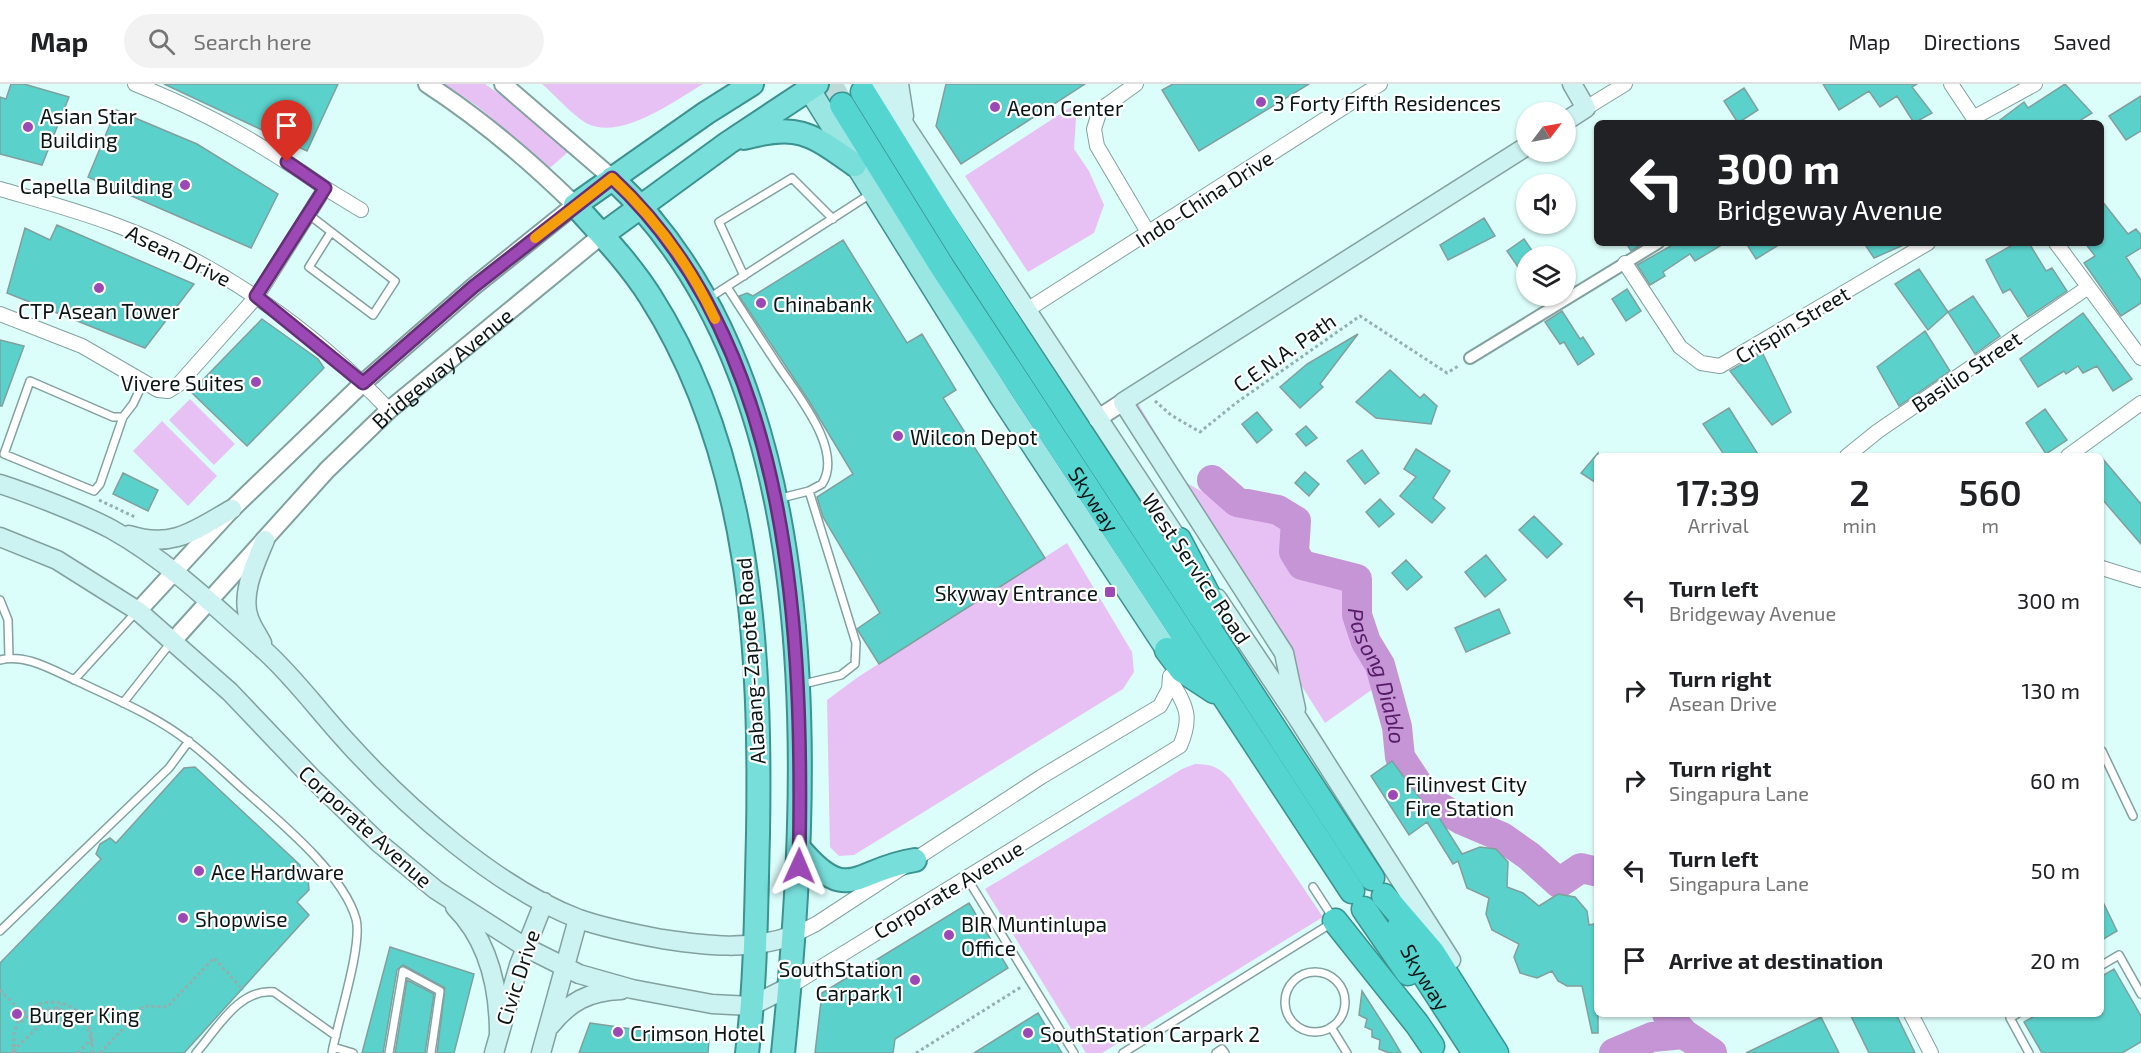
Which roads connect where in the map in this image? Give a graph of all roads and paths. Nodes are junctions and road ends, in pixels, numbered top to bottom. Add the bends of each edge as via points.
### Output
1 (135, 84) edge
2 (427, 84) edge
3 (503, 84) edge
4 (732, 84) edge
5 (752, 84) edge
6 (899, 84) edge
7 (1136, 84) edge
8 (1380, 84) edge
9 (1572, 84) edge
10 (1625, 84) edge
11 (1951, 84) edge
12 (2034, 84) edge
13 (811, 86) edge
14 (872, 88) edge
15 (842, 105) tunnel mouth
16 (1586, 108) junction
17 (706, 113) junction
18 (1576, 114) edge
19 (1974, 120) edge
20 (1977, 120) edge
21 (906, 127) junction
22 (728, 143) junction
23 (1516, 153) edge
24 (855, 165) junction
25 (612, 178) junction
26 (325, 188) junction
27 (0, 189) edge
28 (872, 193) junction
29 (575, 205) junction
30 (642, 206) junction
31 (361, 210) dead end
32 (308, 214) junction
33 (833, 219) junction
34 (331, 232) junction
35 (1149, 234) junction
36 (602, 235) junction
37 (1653, 246) edge
38 (1923, 246) edge
39 (2058, 246) edge
40 (1625, 263) junction
41 (744, 276) junction
42 (727, 287) junction
43 (2087, 288) junction
44 (256, 296) junction
45 (706, 300) junction
46 (1027, 310) junction
47 (0, 314) edge
48 (1470, 358) dead end
49 (2141, 358) edge
50 (1447, 373) dead end
51 (143, 383) junction
52 (363, 383) junction
53 (1143, 390) junction
54 (1123, 402) junction
55 (2141, 403) edge
56 (389, 410) junction
57 (123, 417) junction
58 (1097, 419) junction
59 (1851, 453) edge
60 (2072, 453) edge
61 (0, 484) edge
62 (809, 491) junction
63 (774, 499) junction
64 (232, 508) junction
65 (110, 528) junction
66 (0, 537) edge
67 (265, 540) junction
68 (1179, 540) junction
69 (2104, 569) edge
70 (173, 573) junction
71 (2141, 580) edge
72 (0, 600) edge
73 (207, 601) junction
74 (138, 611) junction
75 (173, 641) junction
76 (1167, 650) junction
77 (267, 653) junction
78 (9, 658) junction
79 (0, 660) edge
80 (74, 680) junction
81 (1170, 680) junction
82 (797, 686) junction
83 (1248, 690) junction
84 (1222, 697) junction
85 (123, 703) junction
86 (1298, 719) junction
87 (189, 741) junction
88 (2104, 755) edge
89 (2133, 816) dead end
90 (799, 848) junction
91 (915, 860) junction
92 (967, 878) junction
93 (1312, 887) dead end
94 (1378, 887) junction
95 (436, 890) junction
96 (544, 902) junction
97 (578, 919) junction
98 (1335, 921) junction
99 (0, 931) edge
100 (794, 935) junction
101 (525, 947) junction
102 (754, 947) junction
103 (2104, 964) edge
104 (1411, 965) junction
105 (565, 968) junction
106 (1030, 981) junction
107 (789, 987) junction
108 (632, 989) junction
109 (0, 990) edge
110 (2141, 994) edge
111 (248, 995) junction
112 (62, 1004) junction
113 (751, 1006) junction
114 (24, 1014) junction
115 (1913, 1017) edge
116 (2012, 1017) edge
117 (1331, 1027) junction
118 (547, 1030) junction
119 (499, 1034) junction
120 (336, 1036) junction
121 (94, 1037) junction
122 (1432, 1046) dead end
123 (332, 1050) edge
124 (13, 1052) edge
125 (78, 1053) edge
126 (92, 1053) edge
127 (100, 1053) edge
128 (196, 1053) edge
129 (353, 1053) edge
130 (389, 1053) edge
131 (431, 1053) edge
132 (494, 1053) edge
133 (541, 1053) edge
134 (747, 1053) edge
135 (783, 1053) edge
136 (916, 1053) edge
137 (1074, 1053) edge
138 (1123, 1053) edge
139 (1216, 1053) edge
140 (1225, 1053) edge
141 (1347, 1053) edge
142 (1460, 1053) edge
143 (1475, 1053) edge
144 (1496, 1053) edge
145 (1509, 1053) edge
146 (1931, 1053) edge
147 (2029, 1053) edge

1 - 26 street via 192,107 269,149
2 - 29 street via 533,164
3 - 25 street
4 - 17 highway
5 - 17 highway, Bridgeway Avenue
6 - 21 main road
7 - 35 street via 1100,110 1094,129 1096,146
8 - 35 street, Indo-China Drive
9 - 16 main road
10 - 16 street
11 - 19 street
12 - 20 street
13 - 22 highway, Bridgeway Avenue
13 - 24 main road
14 - 21 main road, West Service Road
14 - 83 highway, Skyway via 961,249
15 - 84 highway, Skyway via 943,268
16 - 18 main road
17 - 25 highway, Bridgeway Avenue
21 - 46 main road, West Service Road
22 - 24 highway via 764,133 799,131 818,138
22 - 30 highway, Bridgeway Avenue
23 - 53 main road
24 - 28 main road
25 - 29 highway, Bridgeway Avenue
25 - 30 highway, Alabang-Zapote Road
26 - 31 street
26 - 32 street
27 - 44 street, Asean Drive via 114,224 206,265
28 - 33 lane
28 - 76 main road
29 - 36 highway, Alabang-Zapote Road
29 - 52 street, Bridgeway Avenue
30 - 36 highway, Bridgeway Avenue
30 - 45 highway, Alabang-Zapote Road via 683,260
32 - 34 lane
32 - 44 street
33 - 41 lane
33 - 41 lane via 792,178 719,222
34 - 34 lane via 395,281 373,315 309,267
35 - 46 street, Indo-China Drive
36 - 56 street, Bridgeway Avenue
36 - 102 highway, Alabang-Zapote Road via 650,295 675,339 698,390 732,491 747,574 754,664 758,792
37 - 40 street
38 - 40 street, Crispin Street via 1720,366 1701,363 1680,347
39 - 43 street
40 - 48 street
41 - 42 lane
42 - 45 lane
42 - 62 lane via 821,435 828,467 822,484
43 - 49 street
43 - 59 street, Basilio Street
44 - 51 street via 179,384 168,391
44 - 52 street, Asean Drive
45 - 63 highway, Alabang-Zapote Road via 752,410
46 - 58 main road, West Service Road
47 - 51 street via 82,346
50 - 53 path, C.E.N.A. Path via 1360,316 1200,432 1171,415
51 - 57 lane
52 - 56 street, Asean Drive
52 - 64 street, Bridgeway Avenue
53 - 54 main road
54 - 58 street
54 - 86 main road via 1284,653
55 - 60 street
56 - 67 street, Bridgeway Avenue via 327,470
57 - 57 lane via 113,417 30,381 4,454 94,490 100,484
58 - 68 main road, West Service Road
61 - 65 main road, Corporate Avenue
62 - 63 lane
62 - 82 lane via 856,643 855,664 841,675
63 - 82 highway, Alabang-Zapote Road via 785,551
64 - 65 main road via 190,534 169,541 145,540
64 - 70 street, Bridgeway Avenue
65 - 70 main road, Corporate Avenue
66 - 74 main road, Corporate Avenue via 57,560
67 - 73 street, Bridgeway Avenue
67 - 77 main road via 246,599 248,617
68 - 83 highway via 1204,592 1239,646
68 - 86 main road, West Service Road
69 - 71 street
70 - 73 main road, Corporate Avenue
70 - 74 street, Bridgeway Avenue
72 - 78 lane via 8,620
73 - 75 street, Bridgeway Avenue
73 - 77 main road, Corporate Avenue
74 - 75 main road, Corporate Avenue
74 - 80 lane, Bridgeway Avenue
75 - 85 lane, Bridgeway Avenue
75 - 95 main road, Corporate Avenue via 230,692 379,843
76 - 81 street, Corporate Avenue
76 - 84 highway via 1182,670
77 - 96 main road, Corporate Avenue via 408,804 503,878
78 - 79 lane
78 - 80 lane via 30,661
80 - 85 lane
81 - 91 street, Corporate Avenue via 1160,706 1041,777
81 - 92 street, Corporate Avenue via 1186,707 1188,727 1180,746
82 - 90 highway, Alabang-Zapote Road
83 - 94 highway, Skyway
84 - 104 highway, Skyway via 1358,900
85 - 87 lane
86 - 145 main road, West Service Road
87 - 99 lane via 169,768
87 - 120 lane via 294,834 327,869 357,920 354,954
88 - 89 lane
90 - 91 highway via 822,873 849,881 895,863
90 - 100 highway, Alabang-Zapote Road
91 - 100 street, Corporate Avenue
92 - 106 lane
92 - 107 street, Corporate Avenue
93 - 98 lane
94 - 104 highway, Skyway
94 - 144 highway via 1432,952
95 - 101 main road, Corporate Avenue
95 - 119 main road via 458,910 488,960 499,1009
96 - 97 main road, Corporate Avenue
96 - 101 main road, Civic Drive
97 - 102 main road, Corporate Avenue via 674,941
97 - 105 main road, Civic Drive
98 - 122 highway
98 - 138 lane
100 - 102 main road, Corporate Avenue
100 - 107 highway, Alabang-Zapote Road
101 - 105 main road, Corporate Avenue
101 - 119 main road, Civic Drive
102 - 113 highway, Alabang-Zapote Road
103 - 110 lane via 2119,955
104 - 142 highway, Skyway
104 - 143 highway, Skyway
105 - 108 main road, Corporate Avenue
105 - 118 main road, Civic Drive
106 - 136 path
106 - 137 lane
107 - 113 main road, Corporate Avenue
107 - 135 highway, Alabang-Zapote Road
108 - 113 main road, Corporate Avenue via 712,1004
108 - 118 main road via 593,993 577,999
109 - 114 path
111 - 120 lane via 274,992
111 - 127 path via 214,958 167,1007 144,1006
111 - 128 lane
112 - 114 path via 39,1004
112 - 121 path via 74,1007 87,1020
112 - 124 path, bridge
113 - 134 highway, Alabang-Zapote Road
114 - 124 path via 14,1034
115 - 146 street
116 - 147 lane
117 - 117 lane via 1340,1018 1344,1005 1340,986 1324,974 1311,972 1298,977 1285,998 1288,1016 1307,1031 1320,1032
117 - 141 lane
118 - 133 main road, Civic Drive
119 - 132 main road, Civic Drive
120 - 123 lane
121 - 125 path, bridge
121 - 126 path
123 - 129 lane
124 - 126 path via 13,1036 22,1020 38,1010 57,1008 74,1014 87,1028
130 - 131 lane via 403,971 440,990
139 - 140 lane via 1222,1049

